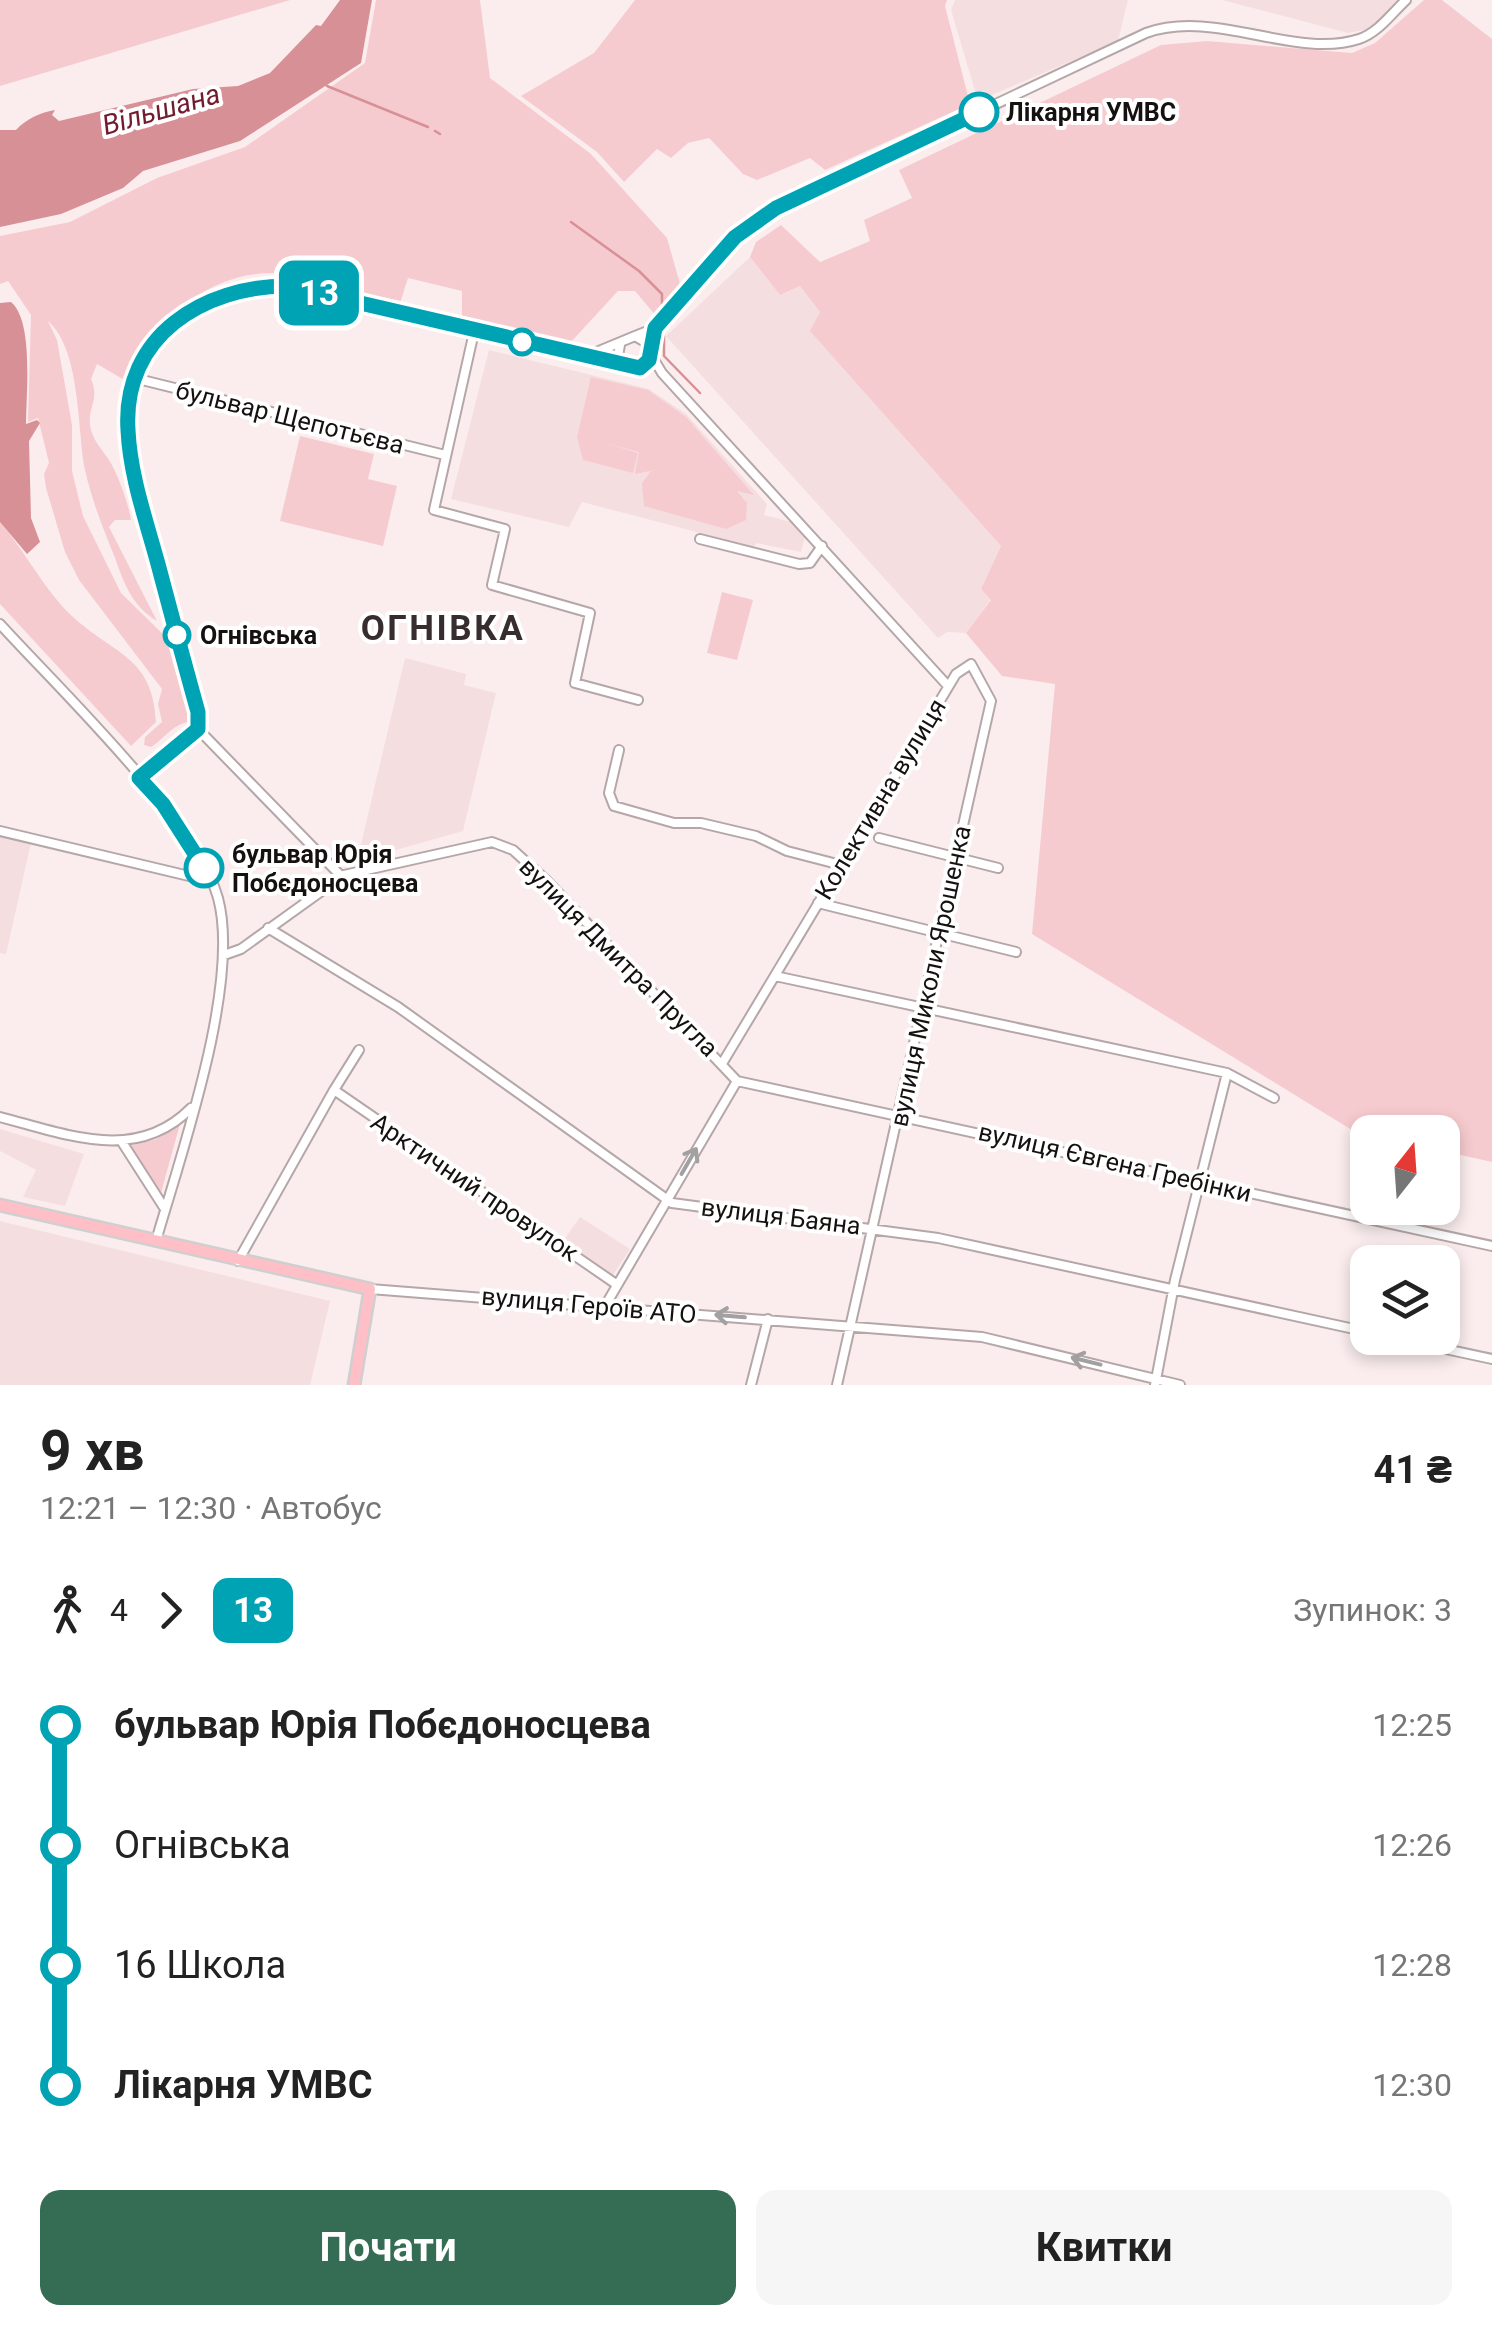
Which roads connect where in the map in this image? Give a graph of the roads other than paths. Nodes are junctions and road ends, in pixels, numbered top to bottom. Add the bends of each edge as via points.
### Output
1 (1406, 0) edge
2 (655, 328) junction
3 (474, 332) junction
4 (635, 336) junction
5 (620, 344) junction
6 (650, 350) junction
7 (564, 351) junction
8 (621, 363) junction
9 (640, 368) junction
10 (134, 378) junction
11 (670, 380) junction
12 (445, 456) junction
13 (700, 539) dead end
14 (822, 546) junction
15 (0, 624) edge
16 (948, 686) junction
17 (638, 700) dead end
18 (198, 729) junction
19 (619, 750) dead end
20 (139, 778) junction
21 (0, 831) edge
22 (878, 838) dead end
23 (955, 857) junction
24 (840, 865) junction
25 (998, 868) dead end
26 (341, 876) junction
27 (210, 881) junction
28 (818, 903) junction
29 (268, 928) junction
30 (938, 933) junction
31 (1016, 952) dead end
32 (224, 955) junction
33 (774, 976) junction
34 (922, 1007) junction
35 (359, 1050) dead end
36 (723, 1062) junction
37 (1227, 1073) junction
38 (737, 1081) junction
39 (334, 1090) junction
40 (1274, 1098) dead end
41 (194, 1105) junction
42 (900, 1114) junction
43 (0, 1117) edge
44 (122, 1142) junction
45 (1201, 1181) junction
46 (667, 1200) junction
47 (0, 1205) edge
48 (165, 1208) junction
49 (874, 1227) junction
50 (156, 1241) junction
51 (1492, 1246) edge
52 (238, 1261) junction
53 (616, 1284) junction
54 (370, 1289) junction
55 (1175, 1289) junction
56 (604, 1306) junction
57 (768, 1318) junction
58 (852, 1326) junction
59 (1350, 1328) edge
60 (1460, 1352) edge
61 (1492, 1359) edge
62 (1156, 1382) edge
63 (354, 1385) edge
64 (751, 1385) edge
65 (837, 1385) edge
66 (1180, 1385) edge

1 - 2 street via 1372,33 1334,44 1186,24 1134,38 776,208 735,237
2 - 4 street
2 - 6 street
3 - 7 street
3 - 10 street via 287,286 252,286 220,294 166,328
3 - 12 street
4 - 5 street
4 - 6 street
5 - 7 street via 592,354
5 - 8 street
6 - 9 street
6 - 11 street, Колективна вулиця
7 - 8 street
8 - 9 street
9 - 11 street, Колективна вулиця
10 - 12 street, бульвар Щепотьєва
10 - 18 street via 128,429 134,474
11 - 14 street, Колективна вулиця
12 - 17 street via 434,510 505,530 492,585 590,613 576,683
13 - 14 street via 798,564 810,563
14 - 16 street, Колективна вулиця
15 - 20 street
16 - 23 street, вулиця Миколи Ярошенка via 971,664 991,701
16 - 24 street, Колективна вулиця
18 - 20 street
18 - 26 street
19 - 24 street via 608,793 614,806 756,836
20 - 27 street
21 - 27 street
22 - 23 street
23 - 25 street
23 - 30 street, вулиця Миколи Ярошенка
24 - 28 street, Колективна вулиця
26 - 29 street, вулиця Дмитра Пругла
26 - 36 street, вулиця Дмитра Пругла via 481,841 502,844 546,880
27 - 32 street
28 - 30 street
28 - 33 street, Колективна вулиця
29 - 32 street, вулиця Дмитра Пругла
29 - 46 street, вулиця Баяна via 398,1007
30 - 31 street
30 - 34 street, вулиця Миколи Ярошенка
32 - 41 street
33 - 34 street
33 - 36 street, Колективна вулиця
34 - 37 street
34 - 42 street, вулиця Миколи Ярошенка
35 - 39 street
36 - 38 street
37 - 40 street
37 - 45 street
38 - 42 street, вулиця Євгена Гребінки
46 -> 38 street
39 - 52 street
39 - 53 street, Арктичний провулок
41 - 44 street via 166,1129
41 - 48 street
42 - 45 street, вулиця Євгена Гребінки
42 - 49 street, вулиця Миколи Ярошенка
43 - 44 street
44 - 48 street
45 - 51 street, вулиця Євгена Гребінки
45 - 55 street
46 - 49 street, вулиця Баяна
46 - 53 street
47 - 50 main road, вулиця Героїв АТО
48 - 50 street
49 - 55 street, вулиця Баяна
49 - 58 street, вулиця Миколи Ярошенка
50 - 52 main road, вулиця Героїв АТО
52 - 54 main road, вулиця Героїв АТО
53 - 56 street
54 - 56 street, вулиця Героїв АТО
54 - 63 main road
55 - 59 street, вулиця Баяна
55 - 62 street
57 -> 56 street, вулиця Героїв АТО
57 - 58 street, вулиця Героїв АТО
57 - 64 street
62 -> 58 street, вулиця Героїв АТО via 982,1337
58 - 65 street, вулиця Миколи Ярошенка
60 - 61 street
62 - 66 street, вулиця Героїв АТО

